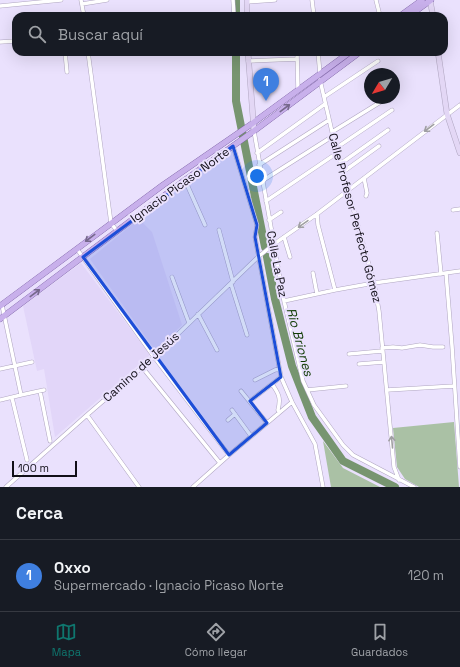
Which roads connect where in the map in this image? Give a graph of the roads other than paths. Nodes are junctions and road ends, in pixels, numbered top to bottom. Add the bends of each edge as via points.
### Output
1 (61, 0) edge
2 (107, 0) edge
3 (233, 0) edge
4 (275, 0) edge
5 (312, 0) edge
6 (376, 0) edge
7 (422, 0) edge
8 (430, 0) edge
9 (247, 1) edge
10 (82, 2) edge
11 (0, 6) edge
12 (83, 12) edge
13 (234, 12) edge
14 (247, 12) edge
15 (314, 12) edge
16 (379, 12) edge
17 (406, 12) edge
18 (414, 12) edge
19 (432, 12) edge
20 (12, 41) edge
21 (0, 42) edge
22 (65, 56) edge
23 (89, 56) edge
24 (248, 56) edge
25 (318, 56) edge
26 (345, 56) edge
27 (354, 56) edge
28 (439, 56) edge
29 (297, 59) joint
30 (378, 60) dead end
31 (248, 61) junction
32 (67, 72) dead end
33 (320, 74) junction
34 (320, 81) junction
35 (298, 90) junction
36 (324, 97) junction
37 (325, 104) junction
38 (378, 104) edge
39 (460, 105) edge
40 (392, 110) dead end
41 (447, 114) junction
42 (329, 120) junction
43 (253, 123) junction
44 (388, 130) dead end
45 (254, 131) junction
46 (332, 134) junction
47 (235, 144) junction
48 (379, 146) dead end
49 (336, 148) junction
50 (257, 153) junction
51 (337, 153) junction
52 (460, 153) edge
53 (340, 164) junction
54 (259, 165) junction
55 (343, 172) junction
56 (364, 178) junction
57 (185, 180) junction
58 (262, 181) junction
59 (348, 190) junction
60 (366, 196) dead end
61 (266, 201) junction
62 (460, 209) edge
63 (453, 210) dead end
64 (281, 212) dead end
65 (317, 214) junction
66 (269, 220) junction
67 (111, 223) junction
68 (204, 225) dead end
69 (219, 230) dead end
70 (117, 231) junction
71 (437, 233) dead end
72 (284, 237) junction
73 (274, 244) junction
74 (77, 249) junction
75 (83, 257) junction
76 (258, 257) junction
77 (290, 257) dead end
78 (460, 271) edge
79 (313, 273) dead end
80 (446, 273) junction
81 (441, 274) junction
82 (172, 277) dead end
83 (232, 283) junction
84 (374, 283) junction
85 (335, 290) junction
86 (317, 294) junction
87 (284, 301) junction
88 (1, 305) edge
89 (198, 314) junction
90 (2, 318) edge
91 (189, 323) junction
92 (247, 335) dead end
93 (443, 347) dead end
94 (217, 350) dead end
95 (382, 350) junction
96 (349, 354) dead end
97 (154, 357) junction
98 (32, 362) dead end
99 (384, 362) junction
100 (359, 364) dead end
101 (14, 366) junction
102 (142, 367) junction
103 (0, 369) edge
104 (280, 369) junction
105 (281, 377) junction
106 (255, 380) dead end
107 (272, 384) junction
108 (346, 386) dead end
109 (454, 386) junction
110 (44, 390) dead end
111 (307, 390) junction
112 (387, 390) junction
113 (40, 391) junction
114 (241, 391) dead end
115 (21, 395) junction
116 (12, 398) junction
117 (0, 400) edge
118 (250, 402) junction
119 (292, 402) junction
120 (232, 410) dead end
121 (279, 412) junction
122 (235, 414) junction
123 (87, 415) junction
124 (228, 420) dead end
125 (267, 423) junction
126 (251, 436) junction
127 (50, 441) dead end
128 (229, 455) junction
129 (27, 460) dead end
130 (220, 463) junction
131 (460, 467) edge
132 (399, 480) junction
133 (10, 486) edge
134 (139, 487) edge
135 (193, 487) edge
136 (323, 487) edge
137 (414, 487) edge

1 - 11 street
2 - 10 street
3 - 13 street
4 - 9 street
5 - 15 street
6 - 16 street
7 - 17 main road
8 - 18 main road
8 - 19 street
9 - 14 street
10 - 12 street
20 - 21 street
22 - 32 street
23 - 67 street
24 - 31 street, Calle La Paz
25 - 33 street, Calle Profesor Perfecto Gómez
26 - 33 main road, Ignacio Picaso Norte
27 - 34 main road, Ignacio Picaso Norte
28 - 41 street
29 - 31 street
29 - 35 street
30 - 36 street
31 - 43 street, Calle La Paz
33 - 34 street, Calle Profesor Perfecto Gómez
33 - 35 main road, Ignacio Picaso Norte
34 - 36 street, Calle Profesor Perfecto Gómez
45 -> 34 main road, Ignacio Picaso Norte
35 - 43 main road, Ignacio Picaso Norte
36 - 37 street, Calle Profesor Perfecto Gómez
37 - 42 street, Calle Profesor Perfecto Gómez
37 - 50 street
38 - 46 street
39 - 41 street, Camino de Jesús
40 - 49 street
41 - 52 street
41 -> 56 street, Camino de Jesús
42 - 46 street, Calle Profesor Perfecto Gómez
42 - 54 street
43 - 45 street, Calle La Paz
43 - 67 main road, Ignacio Picaso Norte
44 - 53 street
45 - 47 main road, Ignacio Picaso Norte
45 - 50 street, Calle La Paz
46 - 49 street, Calle Profesor Perfecto Gómez
46 - 58 street
47 - 57 main road, Ignacio Picaso Norte
47 - 76 street via 257,225 255,237
48 - 55 street
49 - 51 street, Calle Profesor Perfecto Gómez
50 - 54 street, Calle La Paz
51 - 53 street, Calle Profesor Perfecto Gómez
51 - 61 street
53 - 55 street, Calle Profesor Perfecto Gómez
54 - 58 street, Calle La Paz
55 - 59 street, Calle Profesor Perfecto Gómez
56 - 59 street, Camino de Jesús
56 - 60 street
57 - 68 street
57 - 70 main road, Ignacio Picaso Norte
58 - 61 street, Calle La Paz
59 - 65 street, Camino de Jesús
59 - 84 street, Calle Profesor Perfecto Gómez
61 - 66 street, Calle La Paz
62 - 63 street
64 - 66 street
65 -> 72 street, Camino de Jesús
65 - 85 street
66 - 73 street, Calle La Paz
67 - 70 street
67 -> 74 main road, Ignacio Picaso Norte
69 - 83 street
70 - 75 main road, Ignacio Picaso Norte
71 - 81 street
72 - 73 street, Camino de Jesús
72 - 77 street
73 - 76 street, Camino de Jesús
73 - 87 street, Calle La Paz
74 - 75 street
74 - 88 main road, Ignacio Picaso Norte
90 -> 75 main road, Ignacio Picaso Norte
75 - 97 street
76 - 83 street, Camino de Jesús
76 - 104 street
78 - 80 street
79 - 86 street
80 - 81 street
80 - 109 street
81 - 84 street
82 - 91 street
83 - 89 street, Camino de Jesús
83 - 92 street
84 - 85 street
84 - 95 street, Calle Profesor Perfecto Gómez
85 - 86 street
86 - 87 street
87 - 111 street, Calle La Paz
88 - 90 street
89 - 91 street, Camino de Jesús
89 - 94 street
90 - 101 street
91 - 97 street, Camino de Jesús
93 - 95 street via 420,345
95 - 96 street
95 - 99 street, Calle Profesor Perfecto Gómez
97 - 102 street, Camino de Jesús
97 - 128 street
98 - 101 street
99 - 100 street
99 - 112 street, Calle Profesor Perfecto Gómez
101 - 103 street
101 - 115 street
102 - 123 street, Camino de Jesús
102 - 130 street
104 - 105 street
104 - 106 street
105 - 107 street
105 - 119 street
107 - 118 street
107 - 121 street via 279,396
108 - 111 street
109 - 112 street
109 - 131 street
110 - 113 street
111 - 132 street, Calle La Paz via 314,405 353,455
132 -> 112 street, Calle Profesor Perfecto Gómez via 394,466
113 - 115 street
113 - 127 street
114 - 118 street
115 - 116 street
116 - 117 street
116 - 129 street
118 - 125 street
119 - 121 street
119 - 136 street via 315,444
120 - 122 street
121 - 125 street
122 - 124 street
122 - 126 street
123 - 133 street, Camino de Jesús
123 - 134 street
125 - 126 street
126 - 128 street
128 - 130 street
130 - 135 street
132 - 137 street, Calle La Paz

